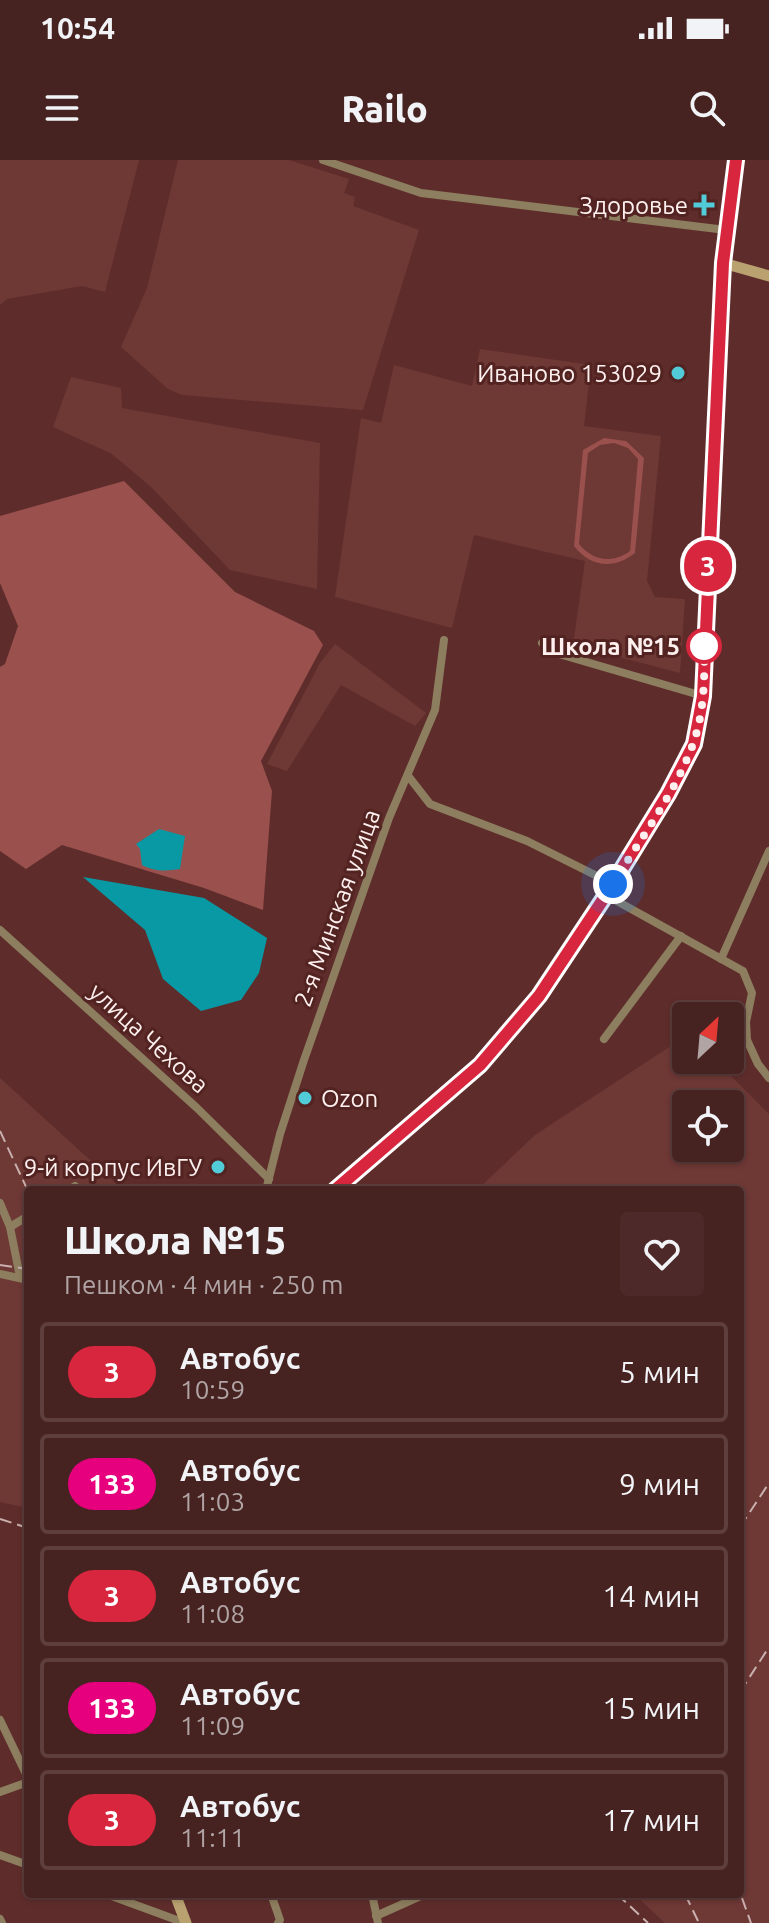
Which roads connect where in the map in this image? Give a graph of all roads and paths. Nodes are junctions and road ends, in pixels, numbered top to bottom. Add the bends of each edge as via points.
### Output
1 (323, 160) edge
2 (736, 160) edge
3 (726, 230) junction
4 (723, 263) junction
5 (769, 276) edge
6 (444, 640) dead end
7 (542, 643) dead end
8 (703, 696) junction
9 (409, 777) junction
10 (769, 851) edge
11 (610, 890) junction
12 (0, 930) edge
13 (681, 936) junction
14 (721, 959) junction
15 (604, 1039) dead end
16 (769, 1078) edge
17 (269, 1179) junction
18 (267, 1186) edge
19 (340, 1186) edge
20 (0, 1203) edge
21 (24, 1218) edge
22 (10, 1227) junction
23 (0, 1274) edge
24 (24, 1278) edge
25 (0, 1720) edge
26 (24, 1771) edge
27 (24, 1782) edge
28 (0, 1792) edge
29 (0, 1855) edge
30 (24, 1864) edge
31 (117, 1898) edge
32 (176, 1898) edge
33 (272, 1898) edge
34 (373, 1898) edge
35 (418, 1898) edge
36 (377, 1920) edge
37 (185, 1923) edge
38 (278, 1923) edge

1 - 3 street via 421,193
2 - 3 main road
3 - 4 main road
4 - 5 main road
4 - 8 main road
6 - 9 street, 2-я Минская улица via 435,710
7 - 8 street via 559,654
8 - 11 main road via 694,744
9 - 11 street via 430,804 527,841
9 - 17 street, 2-я Минская улица via 389,818 304,1060
10 - 14 street
11 - 13 street
11 - 19 main road via 539,996 480,1065
12 - 17 street, улица Чехова
13 - 14 street
13 - 15 street
14 - 16 street via 743,971 752,993 747,1040
17 - 18 street, 2-я Минская улица
20 - 22 street
21 - 22 street
22 - 24 street
23 - 24 street
25 - 26 street
27 - 28 street
29 - 30 street
31 - 37 street
32 - 37 main road
33 - 38 street
34 - 36 street
35 - 36 street

